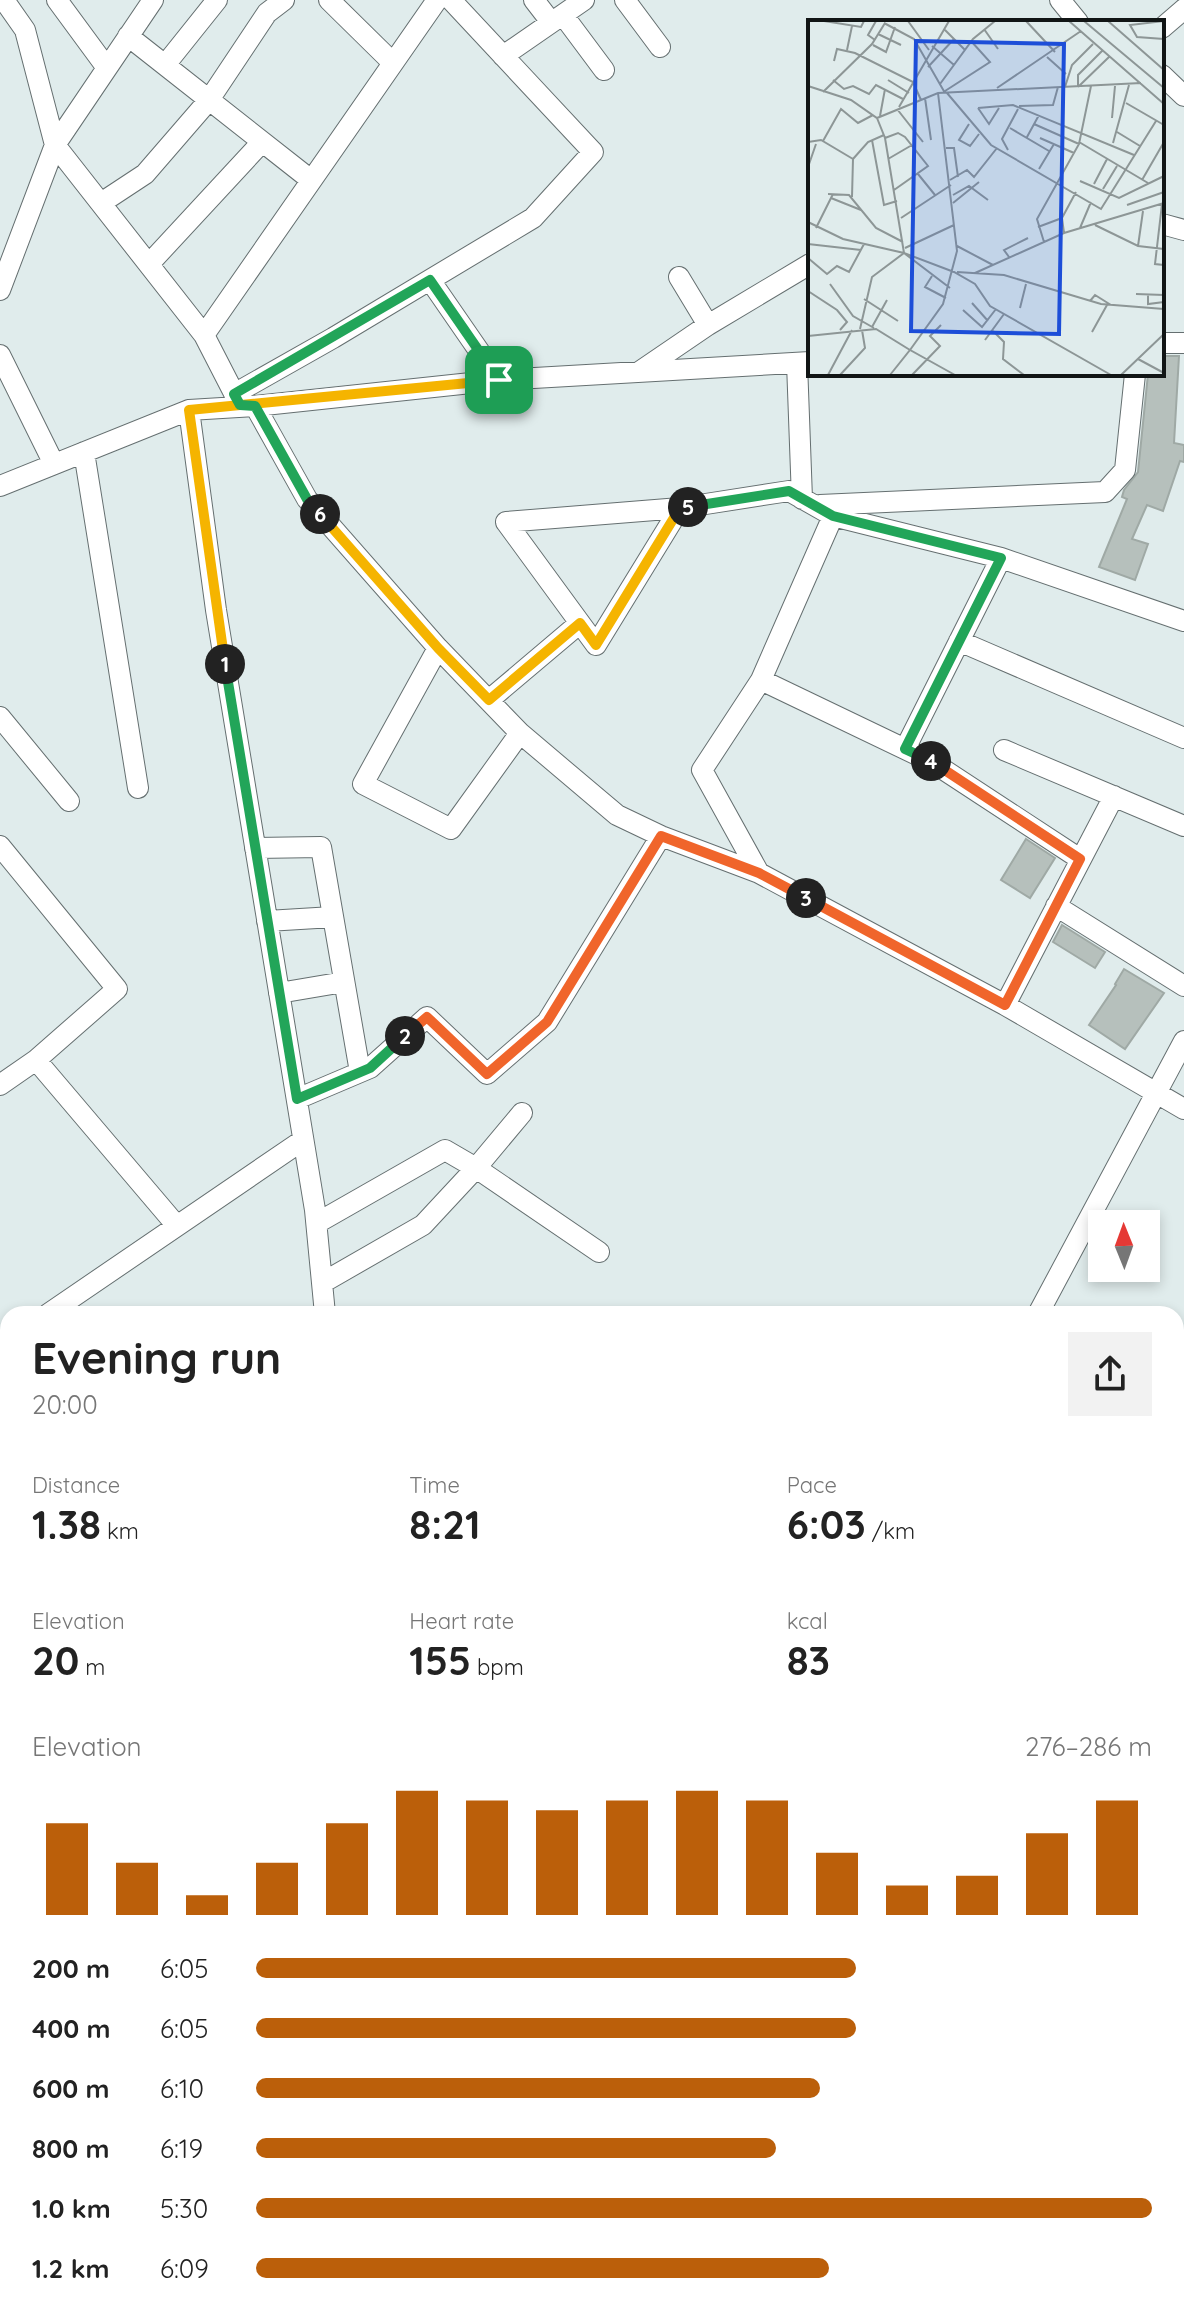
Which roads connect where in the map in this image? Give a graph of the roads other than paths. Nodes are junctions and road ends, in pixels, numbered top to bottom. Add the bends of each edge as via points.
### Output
1 (4, 0) edge
2 (57, 0) edge
3 (153, 0) edge
4 (217, 0) edge
5 (284, 0) edge
6 (329, 0) edge
7 (437, 0) edge
8 (451, 0) edge
9 (534, 0) edge
10 (584, 0) edge
11 (625, 0) edge
12 (1060, 0) edge
13 (1184, 9) edge
14 (557, 18) junction
15 (1076, 20) edge
16 (1164, 26) edge
17 (128, 36) junction
18 (660, 47) dead end
19 (503, 56) junction
20 (393, 63) junction
21 (165, 65) junction
22 (107, 68) junction
23 (604, 70) dead end
24 (209, 100) junction
25 (262, 142) junction
26 (55, 145) junction
27 (311, 180) junction
28 (101, 203) junction
29 (1164, 225) edge
30 (1184, 230) edge
31 (149, 264) junction
32 (808, 265) edge
33 (679, 277) dead end
34 (430, 280) junction
35 (0, 290) edge
36 (708, 325) junction
37 (204, 335) junction
38 (0, 355) edge
39 (804, 363) edge
40 (639, 372) junction
41 (1135, 376) edge
42 (499, 380) junction
43 (243, 402) junction
44 (189, 410) junction
45 (84, 452) junction
46 (54, 464) junction
47 (0, 486) edge
48 (808, 502) junction
49 (680, 508) junction
50 (833, 516) junction
51 (1001, 558) junction
52 (1184, 621) edge
53 (580, 623) junction
54 (959, 641) junction
55 (438, 648) junction
56 (761, 680) junction
57 (489, 700) junction
58 (0, 717) edge
59 (520, 733) junction
60 (1184, 738) edge
61 (905, 749) junction
62 (1004, 750) dead end
63 (138, 788) dead end
64 (1114, 796) junction
65 (69, 801) dead end
66 (1184, 826) edge
67 (661, 836) junction
68 (0, 846) edge
69 (255, 848) junction
70 (1080, 859) junction
71 (759, 873) junction
72 (1056, 906) junction
73 (333, 917) junction
74 (267, 921) junction
75 (344, 982) junction
76 (1184, 986) edge
77 (279, 993) junction
78 (1005, 1005) junction
79 (1184, 1041) edge
80 (36, 1060) junction
81 (360, 1072) junction
82 (0, 1085) edge
83 (1157, 1092) junction
84 (297, 1099) junction
85 (1184, 1109) edge
86 (522, 1113) dead end
87 (303, 1140) junction
88 (476, 1168) junction
89 (317, 1223) junction
90 (177, 1226) junction
91 (599, 1252) dead end
92 (322, 1283) junction
93 (60, 1306) edge
94 (324, 1306) edge
95 (1042, 1306) edge

1 - 26 street via 25,30
2 - 22 street
3 - 17 street
4 - 21 street
5 - 24 street via 267,13
6 - 20 street
7 - 20 street
8 - 19 street
9 - 14 street
10 - 14 street
11 - 18 street
12 - 15 street
13 - 16 street
14 - 19 street
14 - 23 street
17 - 21 street
17 - 22 street
19 - 34 street via 593,152 533,218
20 - 27 street
21 - 24 street
22 - 26 street
24 - 25 street
24 - 28 street via 145,174
25 - 27 street
25 - 31 street
26 - 28 street
26 - 35 street
27 - 37 street
28 - 31 street
29 - 30 street
31 - 37 street
32 - 36 street
33 - 36 street
34 - 42 street
34 - 43 street
36 - 40 street
37 - 43 street
38 - 46 street
39 - 40 street
39 - 48 street
40 - 42 street
41 - 48 street via 1125,470 1105,492
42 - 43 street
43 - 44 street
43 - 55 street via 307,499
44 - 45 street
44 - 69 street
45 - 46 street
45 - 63 street
46 - 47 street
48 - 49 street via 789,491
48 - 50 street
49 - 53 street via 596,645
49 - 53 street via 506,522
50 - 51 street
50 - 56 street
51 - 52 street
51 - 54 street
53 - 57 street
54 - 60 street
54 - 61 street
55 - 57 street
55 - 59 street via 363,784 451,829
56 - 61 street
56 - 71 street via 702,770
57 - 59 street
58 - 65 street
59 - 67 street via 617,815
61 - 70 street
62 - 64 street
64 - 66 street
64 - 70 street
67 - 71 street
67 - 81 street via 547,1022 487,1074 427,1017
68 - 80 street via 117,989
69 - 73 street via 321,847
69 - 74 street
70 - 72 street
71 - 78 street
72 - 76 street
72 - 78 street
73 - 74 street
73 - 75 street
74 - 77 street
75 - 77 street
75 - 81 street
77 - 84 street
78 - 83 street
79 - 83 street
80 - 82 street
80 - 90 street
81 - 84 street
83 - 85 street
83 - 95 street
84 - 87 street
86 - 88 street
87 - 89 street
87 - 90 street
88 - 89 street via 445,1150
88 - 91 street
88 - 92 street via 423,1225
89 - 92 street
90 - 93 street
92 - 94 street

